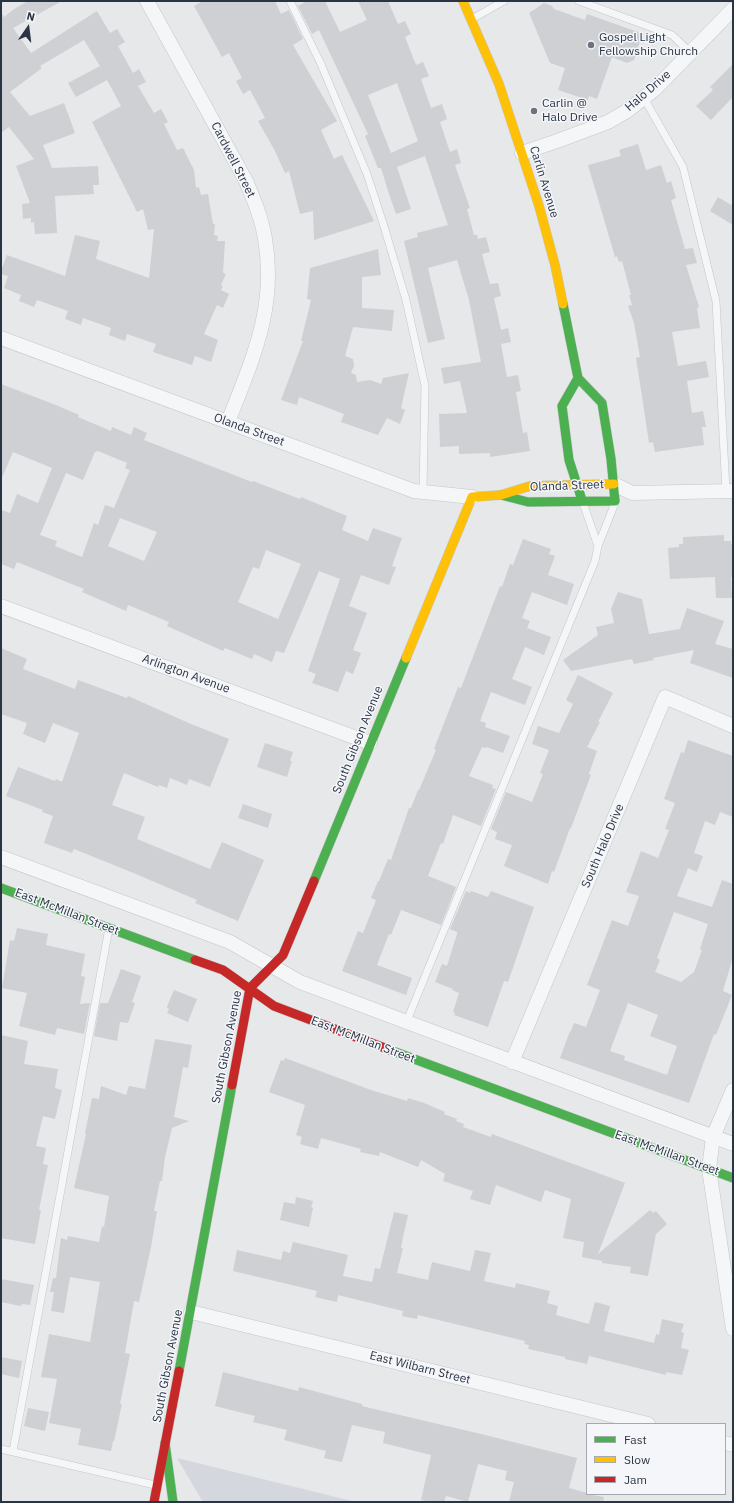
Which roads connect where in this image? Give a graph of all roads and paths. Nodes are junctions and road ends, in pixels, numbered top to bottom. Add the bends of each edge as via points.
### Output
1 (147, 1) edge
2 (290, 1) edge
3 (463, 1) edge
4 (504, 1) edge
5 (579, 1) edge
6 (733, 9) edge
7 (472, 19) junction
8 (690, 52) junction
9 (644, 98) junction
10 (522, 153) junction
11 (1, 338) edge
12 (578, 378) junction
13 (228, 422) junction
14 (614, 484) junction
15 (577, 485) junction
16 (730, 491) edge
17 (423, 492) junction
18 (632, 493) junction
19 (501, 495) junction
20 (472, 497) junction
21 (615, 501) junction
22 (582, 502) junction
23 (598, 546) junction
24 (1, 606) edge
25 (733, 726) edge
26 (370, 743) junction
27 (1, 857) edge
28 (1, 888) edge
29 (109, 928) junction
30 (272, 966) junction
31 (250, 988) junction
32 (406, 1023) junction
33 (512, 1062) junction
34 (733, 1090) edge
35 (713, 1137) junction
36 (733, 1144) edge
37 (709, 1169) junction
38 (733, 1178) edge
39 (191, 1312) junction
40 (733, 1329) edge
41 (644, 1423) edge
42 (165, 1443) junction
43 (1, 1449) edge
44 (13, 1451) junction
45 (157, 1486) junction
46 (154, 1502) edge
47 (173, 1502) edge

1 - 13 street, Cardwell Street via 246,181 258,211 265,239 269,280 264,321
2 - 17 lane via 321,64 367,174 406,300 425,386
3 - 7 street, Carlin Avenue
4 - 7 lane
5 - 8 lane via 672,35
6 - 8 street, Halo Drive
7 - 10 street, Carlin Avenue via 499,84
8 - 9 street, Halo Drive
9 - 10 street, Halo Drive via 608,122
9 - 16 lane via 683,167 716,301
10 - 12 street, Carlin Avenue via 548,235
11 - 13 street, Olanda Street
12 - 14 street via 602,403
12 - 15 street via 562,406 569,460
13 - 17 street, Olanda Street via 414,491
14 - 15 street, Olanda Street
14 - 18 street, Olanda Street
14 - 21 street
15 - 19 street, Olanda Street via 530,486
15 - 22 street
16 - 18 street, Olanda Street
17 - 20 street, Olanda Street
18 - 21 street, Olanda Street
19 - 20 street, Olanda Street
19 - 22 street, Olanda Street via 528,502
20 - 26 street, South Gibson Avenue
21 - 22 street, Olanda Street
21 - 23 lane
22 - 23 lane
23 - 32 lane via 595,561
24 - 26 street, Arlington Avenue
25 - 33 street, South Halo Drive via 665,697
26 - 30 street, South Gibson Avenue via 283,954
27 - 30 street via 230,942
28 - 29 street, East McMillan Street
29 - 31 street, East McMillan Street via 223,970
29 - 44 lane
30 - 31 street, South Gibson Avenue
30 - 32 street via 300,982
31 - 37 street, East McMillan Street via 274,1006
31 - 39 street, South Gibson Avenue
32 - 33 street
33 - 35 street
34 - 35 street
35 - 36 street
35 - 37 street
37 - 38 street, East McMillan Street
37 - 40 street
39 - 41 street, East Wilbarn Street
39 - 42 street, South Gibson Avenue
42 - 45 street, South Gibson Avenue
42 - 47 street
43 - 44 lane
44 - 45 lane
45 - 46 street, South Gibson Avenue

